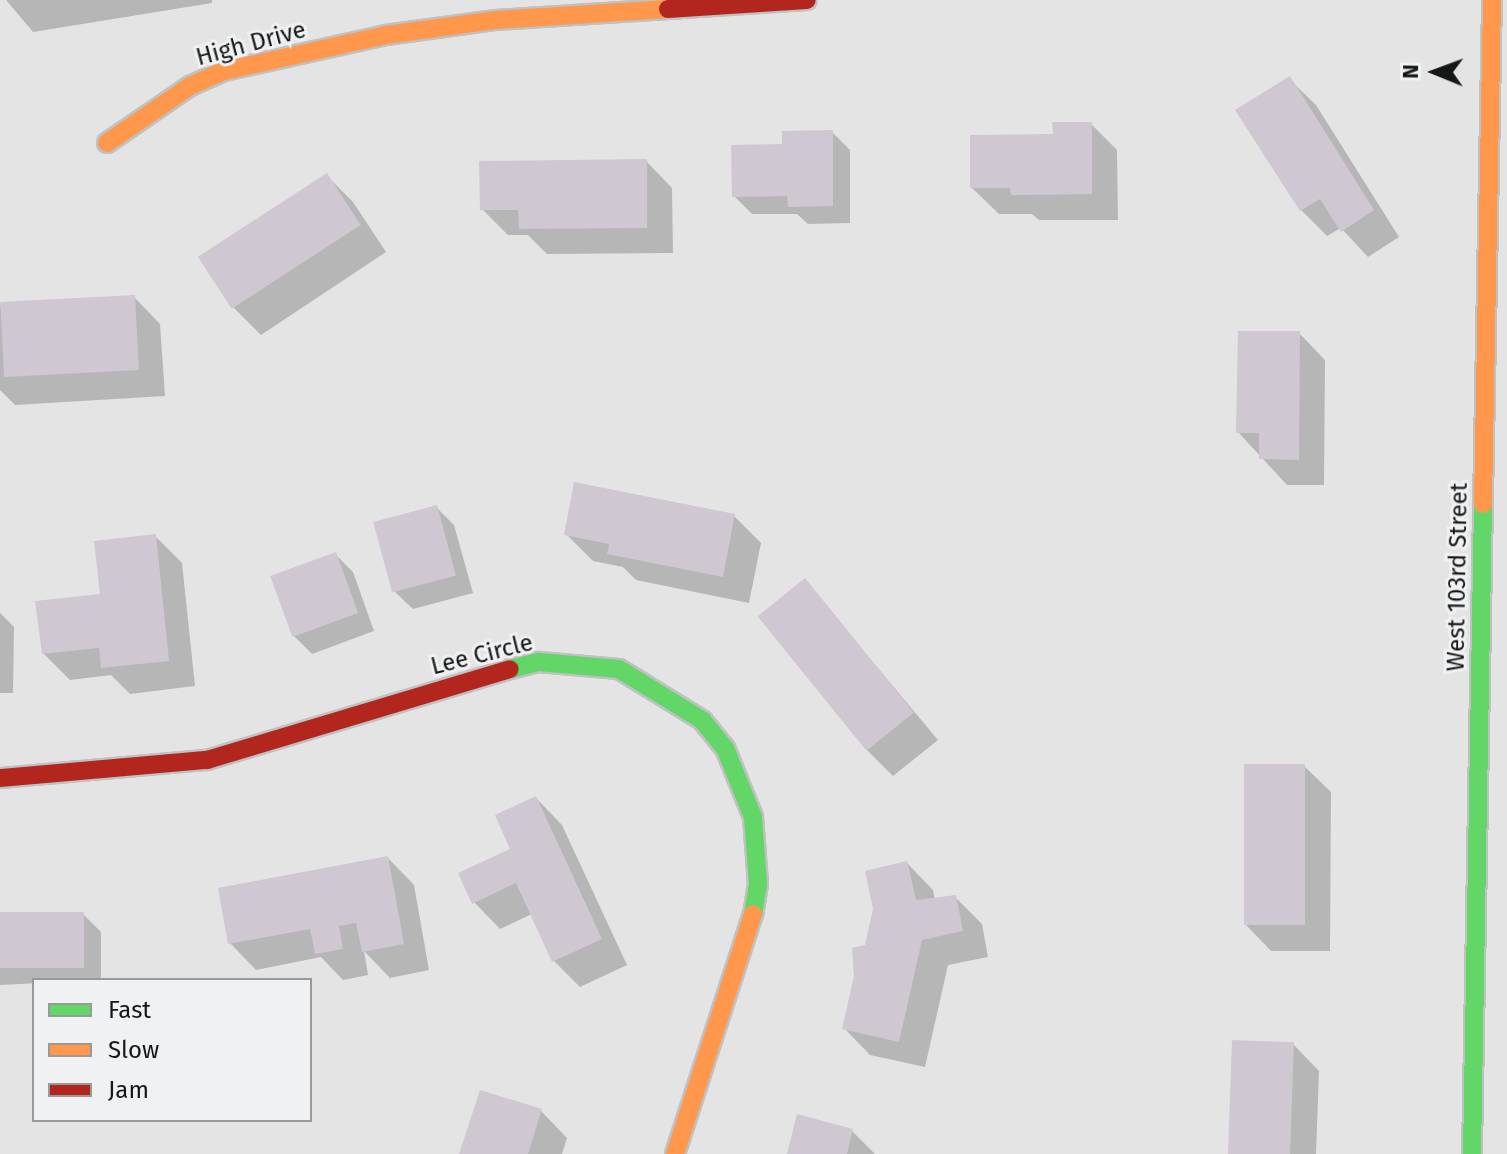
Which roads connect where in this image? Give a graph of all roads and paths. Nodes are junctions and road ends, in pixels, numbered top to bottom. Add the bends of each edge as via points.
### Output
1 (807, 0) edge
2 (1492, 0) edge
3 (107, 143) dead end
4 (0, 778) edge
5 (675, 1154) edge
6 (1472, 1154) edge

1 - 3 street, High Drive via 496,20 386,35 224,71 190,86
2 - 6 street, West 103rd Street
4 - 5 street, Lee Circle via 207,760 357,719 455,682 539,662 619,669 667,695 702,720 725,748 753,817 758,884 749,935 723,998

